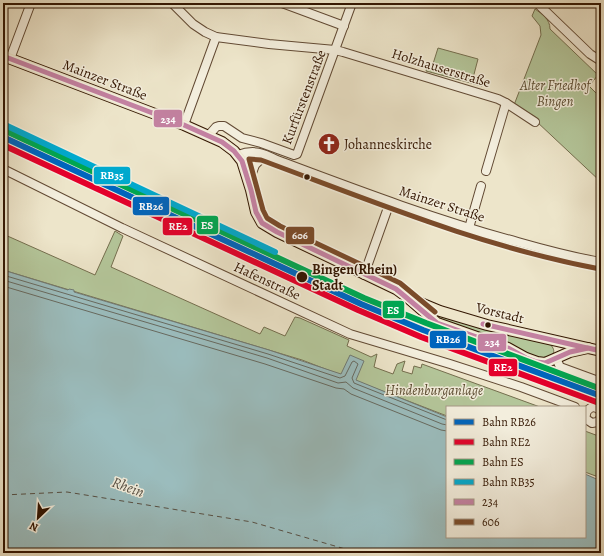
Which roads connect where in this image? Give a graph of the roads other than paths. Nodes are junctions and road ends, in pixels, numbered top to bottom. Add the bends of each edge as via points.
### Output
1 (31, 3) edge
2 (172, 3) edge
3 (282, 3) edge
4 (352, 3) edge
5 (540, 4) edge
6 (344, 26) junction
7 (216, 37) junction
8 (336, 50) junction
9 (7, 57) edge
10 (601, 61) edge
11 (506, 103) junction
12 (535, 122) dead end
13 (184, 124) junction
14 (209, 135) junction
15 (240, 158) junction
16 (262, 158) junction
17 (277, 160) junction
18 (3, 169) edge
19 (486, 171) dead end
20 (249, 181) junction
21 (481, 186) dead end
22 (390, 202) junction
23 (469, 228) junction
24 (601, 262) edge
25 (364, 275) junction
26 (407, 297) junction
27 (440, 311) junction
28 (437, 323) junction
29 (550, 340) junction
30 (588, 348) junction
31 (601, 351) edge
32 (556, 358) junction
33 (601, 382) edge
34 (572, 406) edge
35 (586, 411) edge
36 (601, 412) edge
37 (601, 418) edge

1 - 9 street
2 - 7 street via 193,24
3 - 6 street
4 - 6 street, Kurfürstenstraße
5 - 10 street via 590,54
6 - 8 street, Kurfürstenstraße
7 - 8 street, Holzhauserstraße
7 - 13 street
8 - 11 street, Holzhauserstraße
8 - 14 street, Kurfürstenstraße via 297,154 242,138 224,126 216,127
9 - 13 main road, Mainzer Straße
11 - 12 street, Holzhauserstraße
11 - 19 street
13 - 14 main road, Mainzer Straße
14 - 15 main road, Mainzer Straße via 229,146
15 - 16 street, Mainzer Straße
15 - 17 street, Mainzer Straße via 248,152 261,152
15 - 20 main road, Vorstadt
16 - 17 street, Mainzer Straße
16 - 20 street via 255,165
17 - 22 street, Mainzer Straße
18 - 34 street, Hafenstraße via 122,228 350,334 423,355
20 - 25 main road, Vorstadt via 256,212 262,222
21 - 23 street
22 - 23 street, Mainzer Straße
22 - 25 street
23 - 24 street, Mainzer Straße
25 - 26 main road, Vorstadt
26 - 27 main road, Vorstadt
26 - 28 main road, Vorstadt
27 - 28 main road via 436,314
27 - 29 main road, Vorstadt
28 - 32 main road, Vorstadt via 508,348 537,362 545,363
29 - 30 main road, Vorstadt
29 - 32 main road via 558,344
30 - 31 main road, Vorstadt
30 - 32 main road, Vorstadt
32 - 33 street via 560,367
35 - 36 street via 595,407
35 - 37 street via 586,419 590,422 597,422

